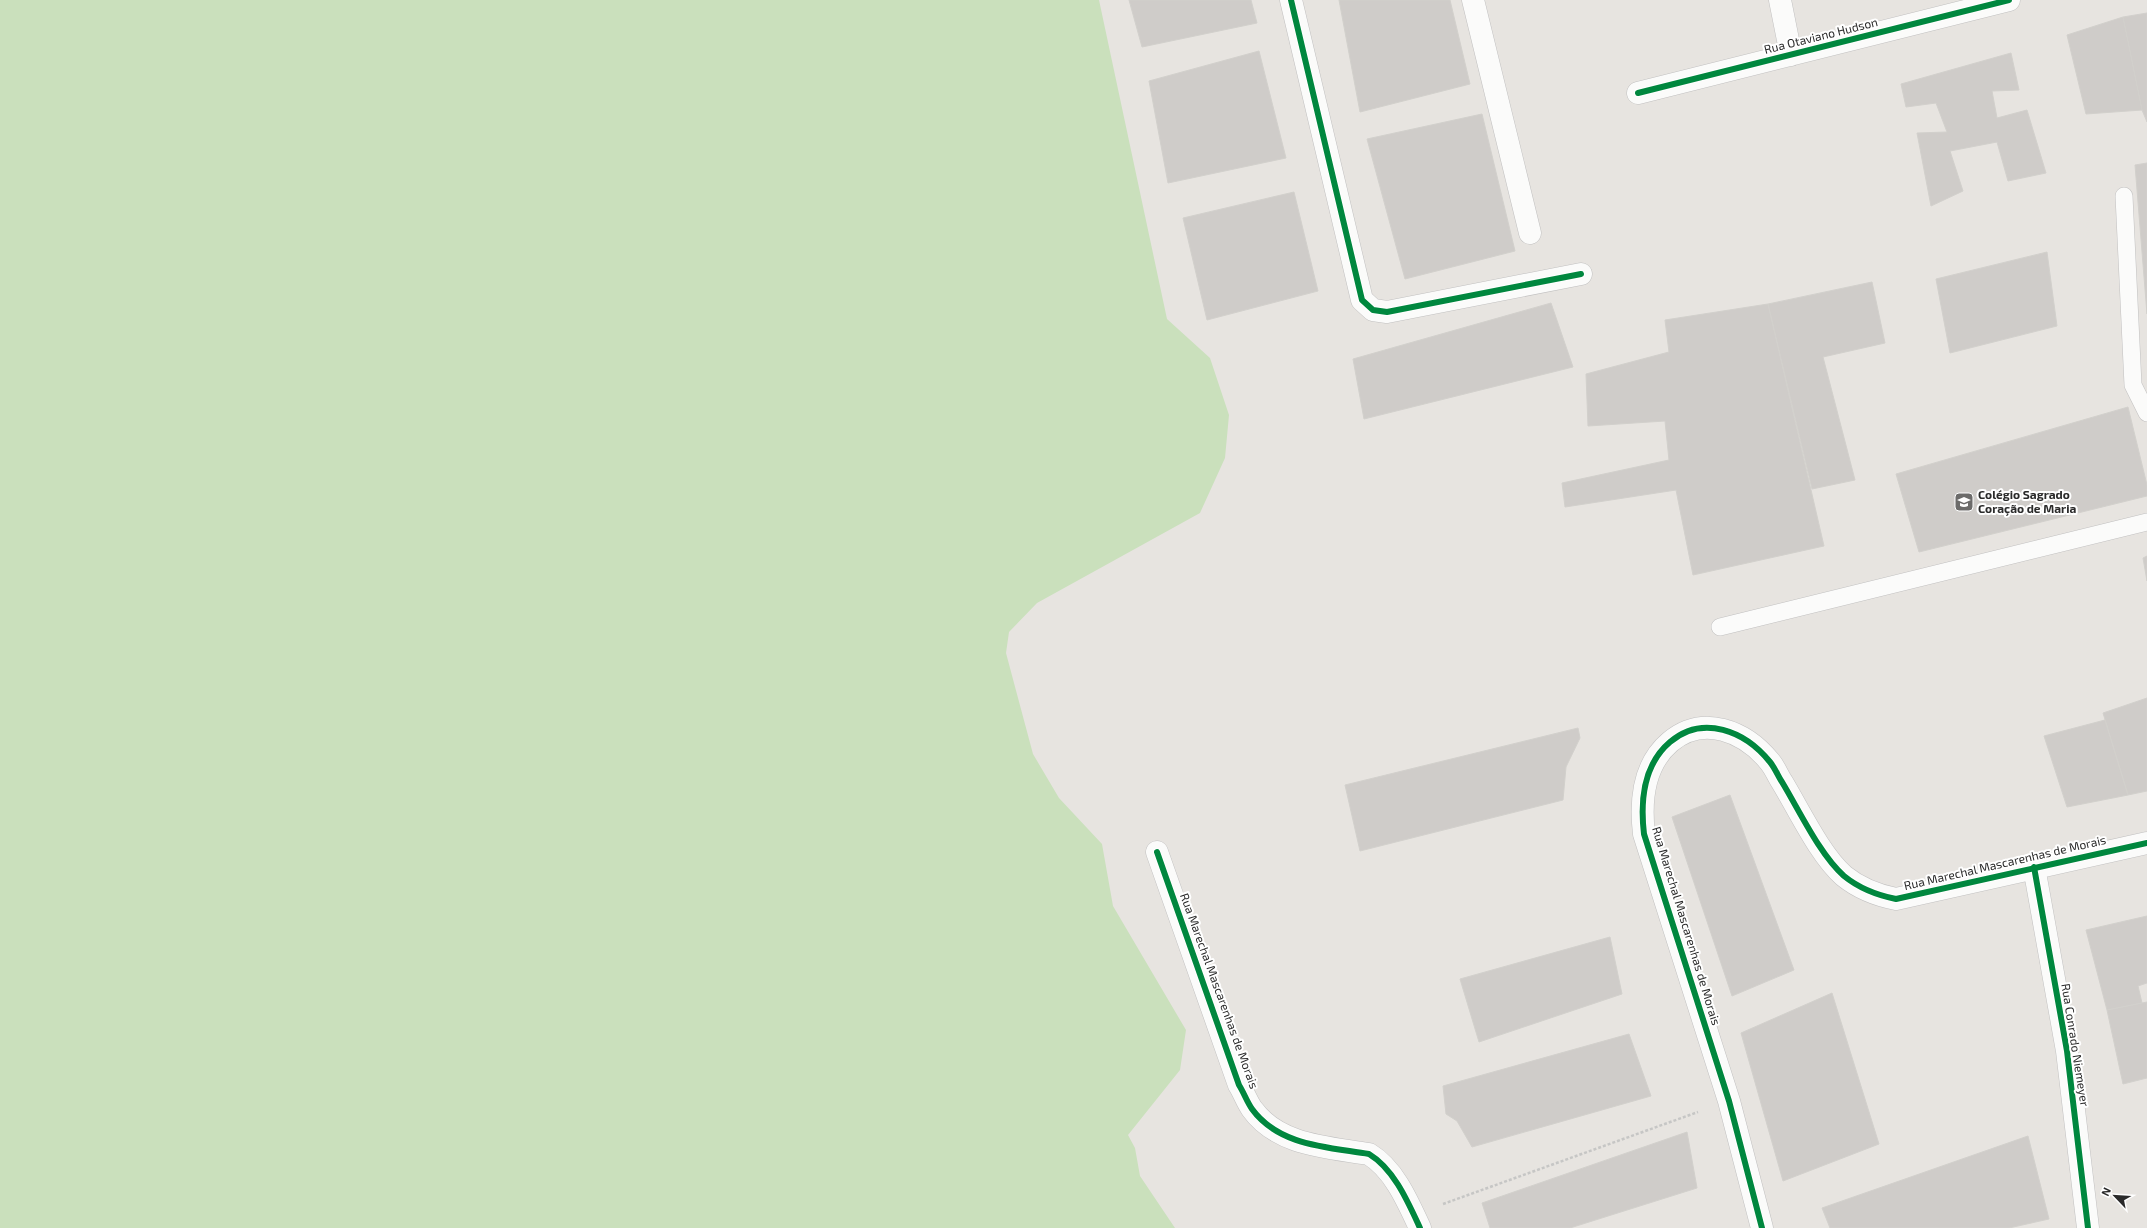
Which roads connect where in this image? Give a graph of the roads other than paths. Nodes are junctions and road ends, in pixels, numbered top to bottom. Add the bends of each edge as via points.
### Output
1 (1291, 0) edge
2 (1473, 0) edge
3 (1780, 0) edge
4 (2010, 0) edge
5 (1791, 56) junction
6 (1638, 93) dead end
7 (2124, 196) dead end
8 (1530, 233) dead end
9 (1581, 274) dead end
10 (2147, 413) edge
11 (2147, 522) edge
12 (1720, 627) dead end
13 (2147, 843) edge
14 (1157, 852) dead end
15 (2034, 867) junction
16 (1417, 1221) edge
17 (1762, 1228) edge
18 (2088, 1228) edge

1 - 9 street via 1362,300 1374,310 1387,312
2 - 8 street
3 - 5 street
4 - 5 street, Rua Otaviano Hudson
5 - 6 street, Rua Otaviano Hudson
7 - 10 lane via 2133,385
11 - 12 lane
13 - 15 street, Rua Marechal Mascarenhas de Morais
14 - 16 street, Rua Marechal Mascarenhas de Morais via 1239,1085 1253,1109 1271,1128 1291,1139 1369,1154 1379,1160 1387,1168
15 - 17 street, Rua Marechal Mascarenhas de Morais via 1896,899 1870,893 1844,876 1827,855 1770,762 1747,740 1721,728 1701,727 1678,735 1660,751 1645,782 1641,810 1644,834 1729,1102
15 - 18 street, Rua Conrado Niemeyer via 2067,1051

